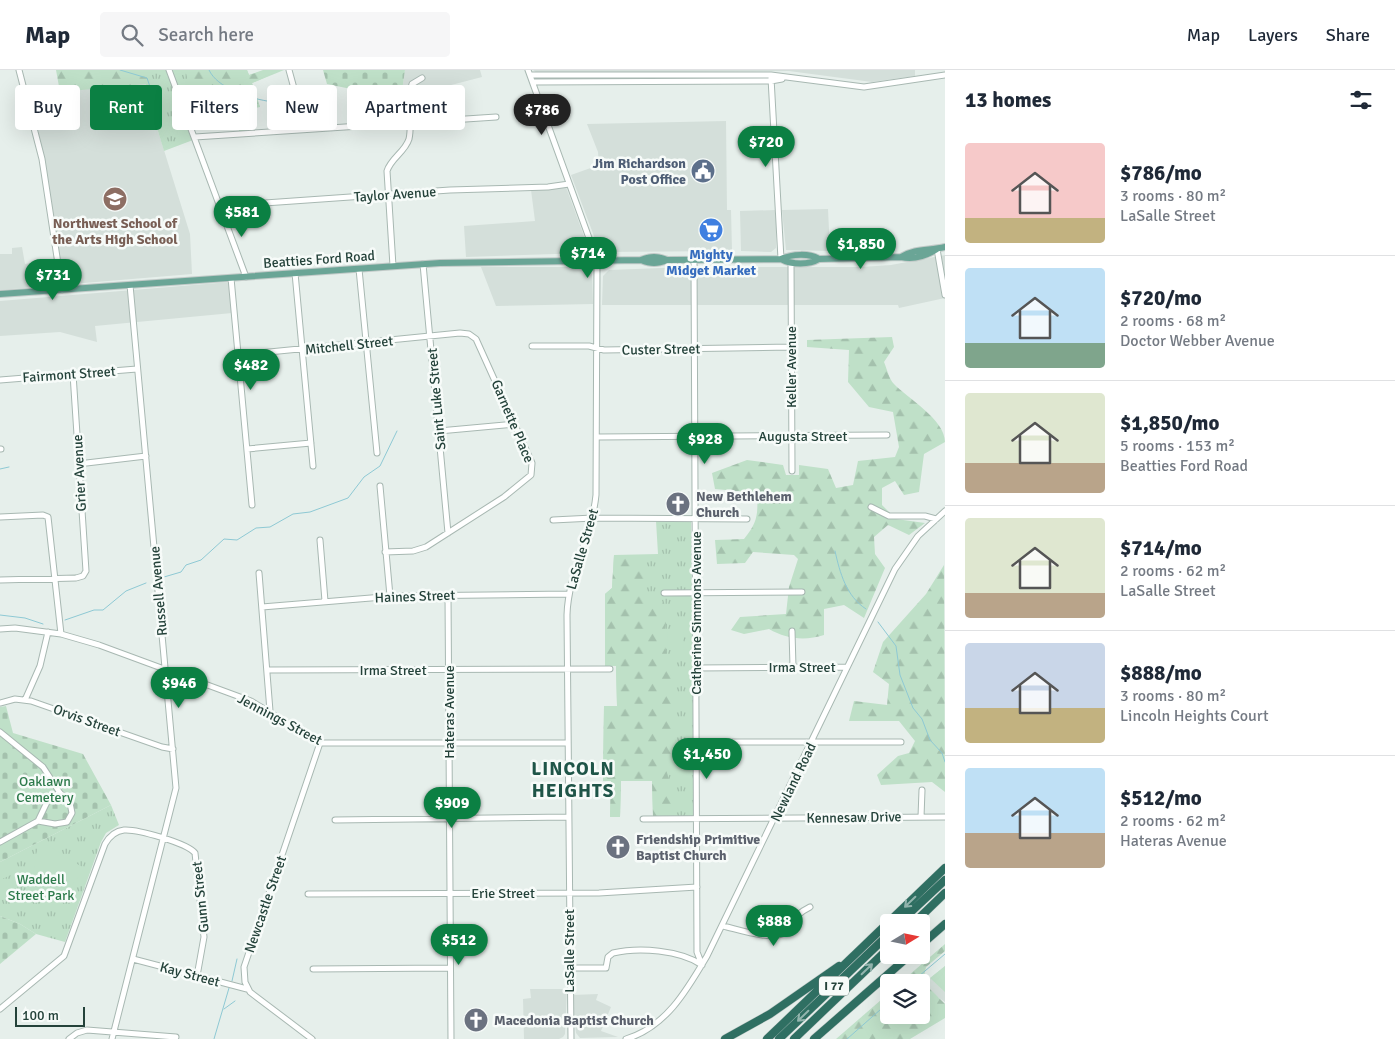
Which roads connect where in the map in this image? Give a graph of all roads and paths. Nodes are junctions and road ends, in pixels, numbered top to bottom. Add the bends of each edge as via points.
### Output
1 (19, 70) edge
2 (170, 70) edge
3 (289, 70) edge
4 (529, 73) edge
5 (945, 75) edge
6 (628, 76) edge
7 (422, 78) dead end
8 (771, 78) junction
9 (532, 82) junction
10 (293, 85) edge
11 (412, 85) edge
12 (496, 117) dead end
13 (465, 119) edge
14 (298, 130) edge
15 (408, 130) edge
16 (195, 137) junction
17 (569, 184) junction
18 (388, 194) junction
19 (220, 206) junction
20 (945, 247) edge
21 (937, 249) junction
22 (819, 259) junction
23 (597, 260) junction
24 (694, 260) junction
25 (781, 260) junction
26 (791, 263) junction
27 (423, 264) junction
28 (393, 266) junction
29 (359, 268) junction
30 (295, 273) junction
31 (246, 277) junction
32 (232, 278) junction
33 (130, 285) junction
34 (62, 290) junction
35 (0, 294) edge
36 (945, 295) edge
37 (430, 336) junction
38 (366, 343) junction
39 (532, 346) dead end
40 (791, 347) junction
41 (596, 348) junction
42 (696, 348) junction
43 (302, 349) junction
44 (238, 354) junction
45 (138, 368) junction
46 (73, 374) junction
47 (0, 380) edge
48 (515, 424) junction
49 (439, 431) junction
50 (888, 435) dead end
51 (695, 436) junction
52 (792, 436) junction
53 (598, 437) junction
54 (311, 443) junction
55 (247, 448) junction
56 (377, 453) dead end
57 (146, 456) junction
58 (78, 464) junction
59 (313, 466) dead end
60 (792, 471) dead end
61 (380, 486) dead end
62 (252, 505) dead end
63 (871, 507) dead end
64 (945, 511) edge
65 (0, 516) edge
66 (593, 518) junction
67 (695, 518) junction
68 (747, 519) dead end
69 (936, 519) junction
70 (553, 520) dead end
71 (448, 533) junction
72 (320, 540) dead end
73 (386, 552) junction
74 (259, 573) dead end
75 (55, 579) junction
76 (0, 580) edge
77 (802, 592) dead end
78 (664, 593) dead end
79 (696, 593) junction
80 (569, 594) junction
81 (448, 595) junction
82 (390, 596) junction
83 (325, 601) junction
84 (262, 607) junction
85 (0, 629) edge
86 (792, 631) dead end
87 (48, 632) junction
88 (61, 634) junction
89 (696, 668) junction
90 (792, 668) junction
91 (847, 668) junction
92 (448, 669) junction
93 (567, 669) junction
94 (610, 669) dead end
95 (165, 670) junction
96 (267, 670) junction
97 (25, 700) junction
98 (0, 703) edge
99 (270, 711) junction
100 (0, 732) edge
101 (696, 742) junction
102 (812, 742) junction
103 (901, 742) dead end
104 (320, 743) junction
105 (449, 744) junction
106 (568, 744) junction
107 (173, 749) junction
108 (922, 790) dead end
109 (60, 793) junction
110 (568, 817) junction
111 (921, 817) junction
112 (945, 817) edge
113 (697, 818) junction
114 (775, 818) junction
115 (449, 819) junction
116 (643, 819) dead end
117 (335, 820) dead end
118 (38, 821) junction
119 (164, 839) junction
120 (0, 842) edge
121 (945, 868) edge
122 (945, 880) edge
123 (698, 888) junction
124 (449, 893) junction
125 (568, 893) junction
126 (945, 893) edge
127 (308, 894) dead end
128 (810, 907) dead end
129 (909, 914) edge
130 (923, 914) edge
131 (945, 924) edge
132 (723, 926) junction
133 (930, 937) edge
134 (880, 943) edge
135 (880, 957) edge
136 (133, 959) junction
137 (848, 961) junction
138 (900, 964) edge
139 (702, 965) junction
140 (450, 968) junction
141 (569, 968) junction
142 (313, 969) dead end
143 (197, 976) junction
144 (247, 989) junction
145 (0, 1009) edge
146 (114, 1032) junction
147 (176, 1037) dead end
148 (69, 1039) edge
149 (112, 1039) edge
150 (312, 1039) edge
151 (451, 1039) edge
152 (571, 1039) edge
153 (626, 1039) edge
154 (725, 1039) edge
155 (767, 1039) edge
156 (779, 1039) edge
157 (794, 1039) edge
158 (814, 1039) edge

1 - 34 street via 42,159
2 - 16 street
3 - 10 street
4 - 6 street
4 - 9 street, LaSalle Street
5 - 8 street via 864,87
6 - 8 street
6 - 9 street
7 - 11 street
8 - 25 street
9 - 17 street, LaSalle Street
12 - 13 street
14 - 16 street
15 - 18 street via 407,144 387,171
16 - 19 street
17 - 18 street, Taylor Avenue
17 - 23 street, LaSalle Street
18 - 19 street, Taylor Avenue
18 - 28 street
19 - 31 street
20 - 21 main road, Beatties Ford Road
21 - 22 main road, Beatties Ford Road via 927,248 901,257
21 - 36 street
22 - 25 main road, Beatties Ford Road via 788,256
22 - 26 main road, Beatties Ford Road via 813,263
23 - 24 main road, Beatties Ford Road via 659,263
23 - 27 main road, Beatties Ford Road
23 - 41 street, LaSalle Street
24 - 25 main road, Beatties Ford Road
24 - 42 street, Catherine Simmons Avenue
25 - 26 main road, Beatties Ford Road
26 - 40 street, Keller Avenue
27 - 28 main road, Beatties Ford Road
27 - 37 street, Saint Luke Street
28 - 29 main road, Beatties Ford Road
29 - 30 main road, Beatties Ford Road
29 - 38 street
30 - 31 main road, Beatties Ford Road
30 - 43 street
31 - 32 main road, Beatties Ford Road
32 - 33 main road, Beatties Ford Road
32 - 44 street
33 - 34 main road, Beatties Ford Road
33 - 45 street, Russell Avenue
34 - 35 main road, Beatties Ford Road
37 - 38 street, Mitchell Street
37 - 48 street, Garnette Place via 460,333 476,339
37 - 49 street, Saint Luke Street
38 - 43 street, Mitchell Street
38 - 56 street
39 - 41 street, Custer Street
40 - 42 street, Custer Street
40 - 52 street, Keller Avenue
41 - 42 street, Custer Street
41 - 53 street, LaSalle Street
42 - 51 street, Catherine Simmons Avenue
43 - 44 street, Mitchell Street
43 - 54 street
44 - 55 street
45 - 46 street, Fairmont Street
45 - 57 street, Russell Avenue
46 - 47 street, Fairmont Street
46 - 58 street, Grier Avenue
48 - 49 street
48 - 71 street, Garnette Place via 532,462 531,476
49 - 71 street, Saint Luke Street
50 - 52 street, Augusta Street
51 - 52 street, Augusta Street
51 - 53 street, Augusta Street
51 - 67 street, Catherine Simmons Avenue
52 - 60 street, Keller Avenue
53 - 66 street, LaSalle Street
54 - 55 street
54 - 59 street
55 - 62 street
57 - 58 street
57 - 95 street, Russell Avenue
58 - 75 street, Grier Avenue via 86,573 78,578
61 - 73 street
63 - 69 street via 889,516
64 - 69 street, Newland Road
65 - 75 street via 46,516 50,524
66 - 67 street
66 - 70 street
66 - 80 street, LaSalle Street
67 - 68 street
67 - 79 street, Catherine Simmons Avenue
69 - 91 street, Newland Road via 899,560
71 - 73 street, Garnette Place via 421,549
72 - 83 street
73 - 82 street
74 - 84 street
75 - 76 street
75 - 88 street
77 - 79 street
78 - 79 street
79 - 89 street, Catherine Simmons Avenue
80 - 81 street, Haines Street
80 - 93 street, LaSalle Street
81 - 82 street, Haines Street
81 - 92 street, Hateras Avenue
82 - 83 street, Haines Street
83 - 84 street, Haines Street
84 - 96 street
85 - 87 street, Jennings Street
86 - 90 street
87 - 88 street, Jennings Street
87 - 97 street via 40,666
88 - 95 street, Jennings Street
89 - 90 street, Irma Street
89 - 101 street, Catherine Simmons Avenue
90 - 91 street, Irma Street
91 - 102 street, Newland Road
92 - 93 street, Irma Street
92 - 96 street, Irma Street
92 - 105 street, Hateras Avenue
93 - 94 street, Irma Street
93 - 106 street, LaSalle Street
95 - 99 street, Jennings Street
95 - 107 street, Russell Avenue
96 - 99 street
97 - 98 street, Orvis Street
97 - 107 street, Orvis Street
99 - 104 street, Jennings Street
100 - 109 street via 43,767
101 - 102 street
101 - 113 street, Catherine Simmons Avenue
102 - 103 street
102 - 114 street, Newland Road
104 - 105 street, Jennings Street
104 - 144 street, Newcastle Street via 246,959 244,976
105 - 106 street, Jennings Street
105 - 115 street, Hateras Avenue
106 - 110 street, LaSalle Street
107 - 119 street, Russell Avenue via 176,788
108 - 111 street
109 - 118 street via 49,798
109 - 118 street via 70,803 70,819 62,824
110 - 115 street
110 - 125 street, LaSalle Street
111 - 112 street, Kennesaw Drive
111 - 114 street, Kennesaw Drive
113 - 114 street, Kennesaw Drive
113 - 116 street, Kennesaw Drive
113 - 123 street, Catherine Simmons Avenue
114 - 132 street, Newland Road
115 - 117 street
115 - 124 street, Hateras Avenue
118 - 120 street
119 - 136 street, Russell Avenue
119 - 143 street, Gunn Street via 190,847 197,858 204,937
119 - 145 street, Gunn Street via 124,830 108,838 64,956
121 -> 137 highway, I 77
122 - 129 highway
123 - 125 street, Erie Street
123 - 139 street, Catherine Simmons Avenue via 697,952
124 - 125 street, Erie Street
124 - 127 street, Erie Street
124 - 140 street, Hateras Avenue
125 - 141 street, LaSalle Street
126 - 130 highway
128 - 132 street via 799,912 786,931 778,936
131 - 133 highway
132 - 139 street, Newland Road
134 -> 156 highway, I 77
157 -> 135 highway, I 77
136 - 143 street, Kay Street
136 - 146 street, Russell Avenue
137 - 154 highway
137 - 155 highway, I 77
138 - 158 highway, I 77
139 - 141 street via 692,958 648,951 613,953 608,956 606,968
139 - 153 street, Newland Road via 663,1018 646,1031
140 - 142 street
140 - 151 street, Hateras Avenue
141 - 152 street, LaSalle Street
143 - 144 street, Kay Street
144 - 150 street
146 - 147 street
146 - 148 street via 82,1031
146 - 149 street, Russell Avenue

